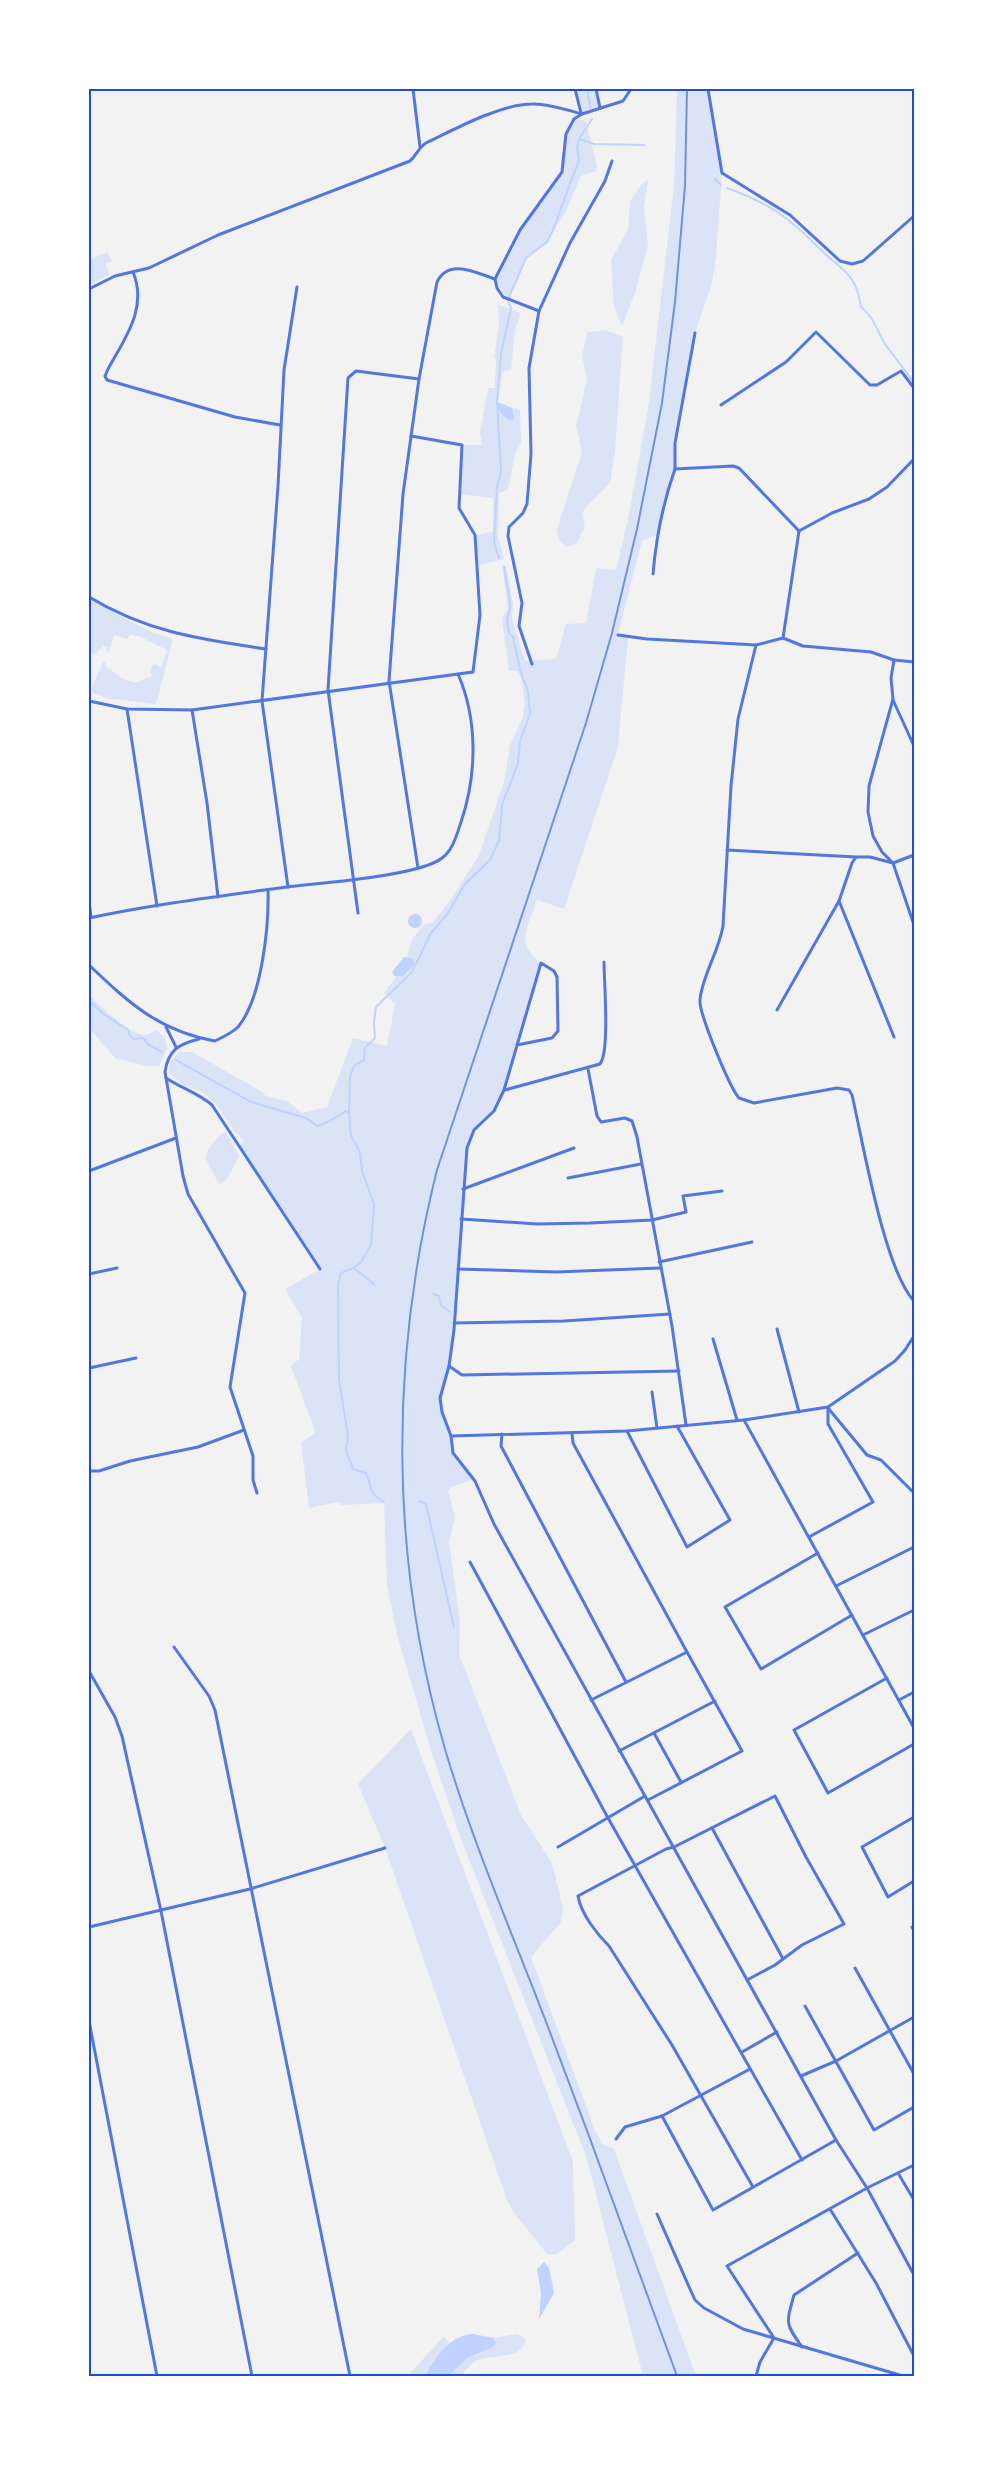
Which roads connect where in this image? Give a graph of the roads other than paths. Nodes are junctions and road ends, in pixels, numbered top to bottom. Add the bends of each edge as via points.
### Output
1 (413, 89) edge
2 (574, 89) edge
3 (596, 89) edge
4 (631, 89) edge
5 (708, 89) edge
6 (600, 108) junction
7 (582, 114) junction
8 (420, 147) junction
9 (612, 161) dead end
10 (914, 216) edge
11 (133, 272) junction
12 (496, 279) junction
13 (297, 287) dead end
14 (89, 289) edge
15 (539, 311) junction
16 (695, 333) dead end
17 (419, 379) junction
18 (914, 388) edge
19 (721, 405) dead end
20 (280, 426) junction
21 (411, 436) junction
22 (914, 459) edge
23 (675, 469) junction
24 (799, 531) junction
25 (653, 574) dead end
26 (89, 596) edge
27 (618, 635) dead end
28 (783, 638) junction
29 (756, 645) junction
30 (266, 649) junction
31 (894, 660) junction
32 (914, 662) edge
33 (532, 664) dead end
34 (458, 674) junction
35 (389, 682) junction
36 (328, 690) junction
37 (893, 699) junction
38 (89, 701) edge
39 (262, 701) junction
40 (127, 709) junction
41 (192, 710) junction
42 (914, 746) edge
43 (727, 850) junction
44 (914, 854) edge
45 (856, 857) junction
46 (893, 863) junction
47 (418, 868) junction
48 (354, 880) junction
49 (288, 887) junction
50 (268, 890) junction
51 (218, 897) junction
52 (839, 901) junction
53 (89, 902) edge
54 (157, 906) junction
55 (358, 913) dead end
56 (90, 918) edge
57 (914, 925) edge
58 (604, 962) dead end
59 (89, 965) edge
60 (776, 1010) dead end
61 (166, 1027) junction
62 (894, 1038) dead end
63 (198, 1039) junction
64 (517, 1045) junction
65 (176, 1047) junction
66 (588, 1069) junction
67 (166, 1077) junction
68 (504, 1090) junction
69 (176, 1138) junction
70 (574, 1148) dead end
71 (641, 1164) junction
72 (89, 1171) edge
73 (568, 1178) dead end
74 (463, 1189) junction
75 (722, 1191) dead end
76 (461, 1219) junction
77 (652, 1220) junction
78 (752, 1242) dead end
79 (659, 1262) junction
80 (117, 1268) dead end
81 (660, 1268) junction
82 (320, 1269) dead end
83 (458, 1270) junction
84 (89, 1274) edge
85 (914, 1301) edge
86 (670, 1314) junction
87 (454, 1323) junction
88 (777, 1329) dead end
89 (914, 1336) edge
90 (713, 1339) dead end
91 (136, 1358) dead end
92 (448, 1366) junction
93 (89, 1368) edge
94 (679, 1371) junction
95 (652, 1392) dead end
96 (828, 1407) junction
97 (799, 1412) junction
98 (737, 1420) junction
99 (744, 1420) junction
100 (677, 1426) junction
101 (686, 1426) junction
102 (657, 1428) junction
103 (244, 1430) junction
104 (627, 1431) junction
105 (572, 1433) junction
106 (502, 1434) junction
107 (451, 1436) junction
108 (89, 1472) edge
109 (257, 1493) dead end
110 (914, 1493) edge
111 (809, 1536) junction
112 (914, 1548) edge
113 (818, 1553) junction
114 (470, 1562) dead end
115 (836, 1586) junction
116 (914, 1610) edge
117 (852, 1615) junction
118 (863, 1635) junction
119 (174, 1647) dead end
120 (687, 1652) junction
121 (89, 1671) edge
122 (887, 1678) junction
123 (626, 1682) junction
124 (914, 1692) edge
125 (591, 1700) junction
126 (899, 1700) junction
127 (714, 1701) junction
128 (914, 1728) edge
129 (654, 1732) junction
130 (914, 1744) edge
131 (619, 1751) junction
132 (682, 1782) junction
133 (646, 1798) junction
134 (914, 1817) edge
135 (608, 1818) junction
136 (712, 1828) junction
137 (558, 1846) dead end
138 (674, 1847) junction
139 (385, 1848) dead end
140 (635, 1866) junction
141 (914, 1881) edge
142 (250, 1889) junction
143 (161, 1911) junction
144 (89, 1926) edge
145 (782, 1957) junction
146 (855, 1968) dead end
147 (746, 1980) junction
148 (806, 2006) dead end
149 (914, 2017) edge
150 (89, 2021) edge
151 (891, 2030) junction
152 (777, 2032) junction
153 (742, 2052) junction
154 (836, 2061) junction
155 (750, 2069) junction
156 (914, 2074) edge
157 (802, 2076) junction
158 (701, 2095) junction
159 (914, 2107) edge
160 (662, 2116) junction
161 (616, 2139) dead end
162 (836, 2140) junction
163 (802, 2160) junction
164 (914, 2165) edge
165 (898, 2173) junction
166 (754, 2187) junction
167 (867, 2188) junction
168 (914, 2200) edge
169 (830, 2209) junction
170 (657, 2214) dead end
171 (858, 2253) junction
172 (914, 2275) edge
173 (774, 2338) junction
174 (802, 2347) junction
175 (914, 2356) edge
176 (157, 2376) edge
177 (252, 2376) edge
178 (350, 2376) edge
179 (756, 2376) edge
180 (904, 2376) edge

1 - 8 street
2 - 7 street
3 - 6 street
4 - 6 street via 623,101
5 - 10 street via 722,173 790,215 840,261 852,264 863,261
6 - 7 street
7 - 8 street via 546,105 523,104 467,124
7 - 12 street via 574,119 566,134 562,172 520,230
8 - 11 street via 410,162 218,235 149,268
9 - 15 street
11 - 14 street via 115,276
11 - 20 street via 139,292 135,320 108,369 107,380 235,417
12 - 15 street via 503,297
12 - 17 street via 463,269 450,268 441,274
13 - 20 street via 287,337
15 - 33 street via 530,368 531,454 527,504 509,528 508,536 522,603 519,626
16 - 23 street via 675,443
17 - 21 street
17 - 36 street via 356,371 348,378
18 - 19 street via 901,371 877,385 870,384 816,332 786,362
20 - 30 street
21 - 34 street via 462,445 459,508 475,536 480,615 473,672
21 - 35 street via 403,494
22 - 24 street via 887,487 869,499 832,513
23 - 24 street via 739,468
23 - 25 street via 663,506
24 - 28 street
26 - 30 street via 153,628 188,638
27 - 29 street
28 - 29 street
28 - 31 street via 803,646 871,652
29 - 43 street via 738,719
30 - 39 street
31 - 32 street
31 - 37 street via 891,678
34 - 35 street
34 - 47 street via 466,695 474,763 470,789 452,847 442,858
35 - 36 street
35 - 47 street
36 - 39 street
36 - 48 street
37 - 42 street
37 - 46 street via 869,786 868,812 873,836
38 - 40 street
39 - 41 street
39 - 49 street
40 - 41 street
40 - 54 street
41 - 51 street
43 - 45 street
43 - 85 street via 724,926 701,991 700,1011 739,1098 754,1103 837,1088 849,1090 897,1276
44 - 46 street
45 - 46 street
45 - 52 street
46 - 57 street
47 - 48 street
48 - 49 street
48 - 55 street
49 - 50 street
50 - 51 street
50 - 63 street via 269,923 256,991 240,1025 234,1030 215,1041
51 - 54 street
52 - 60 street
52 - 62 street
53 - 56 street
54 - 56 street
58 - 66 street via 604,1059
59 - 61 street via 126,999
61 - 63 street
61 - 65 street
63 - 65 street
64 - 64 street via 520,1036 541,963 554,971 557,977 558,1031 552,1038
64 - 68 street
65 - 67 street via 166,1062
66 - 68 street
66 - 71 street via 597,1116 601,1122 626,1118 632,1121
67 - 69 street
67 - 82 street via 212,1105
68 - 74 street via 494,1110 474,1130 469,1140
69 - 72 street
69 - 103 street via 188,1194 244,1287 245,1298 230,1387
70 - 74 street
71 - 73 street
71 - 77 street
74 - 76 street
75 - 77 street via 683,1196 686,1212
76 - 77 street via 537,1224
76 - 83 street
77 - 79 street
78 - 79 street
79 - 81 street
80 - 84 street
81 - 83 street via 556,1272
81 - 86 street
83 - 87 street
86 - 87 street via 564,1321
86 - 94 street
87 - 92 street
88 - 97 street
89 - 96 street via 895,1361
90 - 98 street
91 - 93 street
92 - 94 street via 462,1375
92 - 107 street via 440,1403
94 - 101 street
95 - 102 street
96 - 97 street
96 - 110 street via 867,1455 881,1460
96 - 111 street via 828,1424 873,1502
97 - 99 street
98 - 99 street
98 - 101 street
99 - 111 street
100 - 101 street
100 - 102 street
100 - 104 street via 730,1520 686,1547
102 - 104 street
103 - 108 street via 198,1447
103 - 109 street via 253,1456 253,1480
104 - 105 street
105 - 106 street
105 - 120 street via 573,1443
106 - 107 street
106 - 123 street via 501,1446
107 - 125 street via 452,1452 475,1482 494,1524
111 - 113 street
112 - 115 street
113 - 115 street
113 - 117 street via 725,1606 761,1669
114 - 135 street
115 - 117 street
116 - 118 street
117 - 118 street
118 - 122 street
119 - 142 street via 209,1696 215,1710
120 - 123 street
120 - 127 street
121 - 143 street via 122,1736
122 - 126 street
122 - 130 street via 794,1730 828,1793
123 - 125 street
124 - 126 street
125 - 131 street
126 - 128 street
127 - 129 street
127 - 132 street via 742,1751
129 - 131 street
129 - 132 street
131 - 133 street
132 - 133 street
133 - 135 street
133 - 138 street
134 - 141 street via 862,1848 888,1897
135 - 137 street
135 - 140 street
136 - 138 street
136 - 145 street
136 - 145 street via 775,1796 844,1924
138 - 140 street
138 - 147 street
139 - 142 street
140 - 153 street
140 - 158 street via 582,1893 578,1896 580,1904
142 - 143 street
142 - 178 street
143 - 144 street
143 - 177 street
145 - 147 street
146 - 151 street
147 - 152 street
148 - 154 street
149 - 151 street
150 - 176 street
151 - 154 street
151 - 156 street
152 - 153 street
152 - 157 street
153 - 155 street
154 - 157 street
154 - 159 street via 874,2130
155 - 158 street
155 - 163 street
157 - 162 street
158 - 160 street
158 - 166 street
160 - 161 street via 625,2127
160 - 166 street via 714,2210
162 - 163 street
162 - 167 street
163 - 166 street
164 - 165 street
165 - 167 street
165 - 168 street
167 - 169 street
167 - 172 street
169 - 171 street
169 - 173 street via 727,2266
170 - 173 street via 699,2304 743,2329
171 - 174 street via 794,2295 787,2318 788,2327
171 - 175 street
173 - 174 street
173 - 179 street
174 - 180 street

